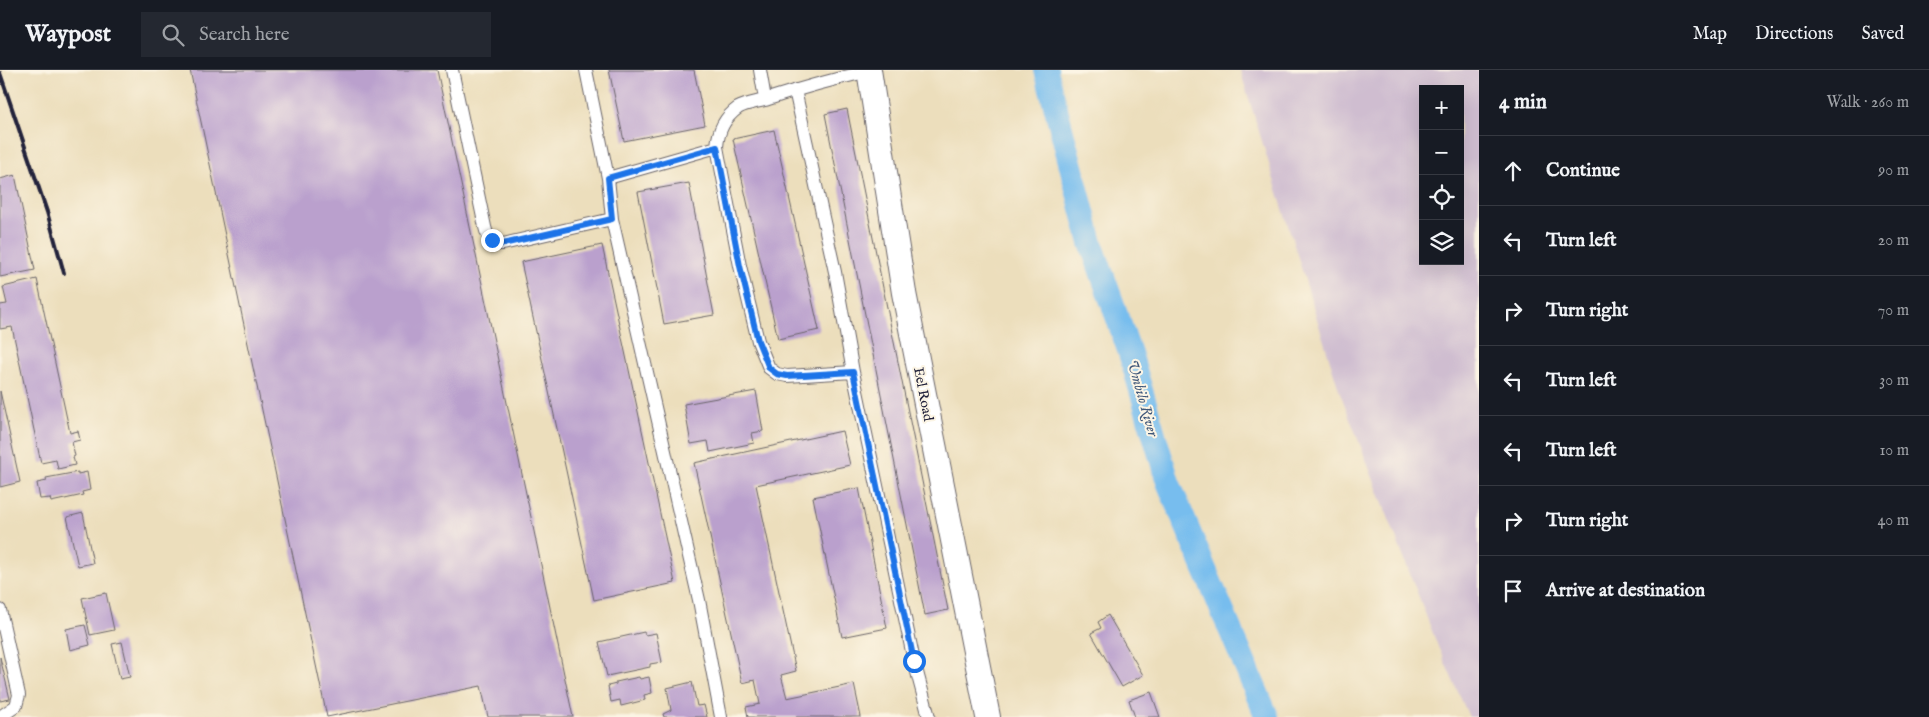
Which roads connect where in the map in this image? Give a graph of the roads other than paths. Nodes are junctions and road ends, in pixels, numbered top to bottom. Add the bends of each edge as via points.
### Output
1 (452, 70) edge
2 (586, 70) edge
3 (760, 70) edge
4 (869, 71) edge
5 (795, 90) junction
6 (766, 100) junction
7 (717, 147) junction
8 (608, 178) junction
9 (612, 219) junction
10 (853, 372) junction
11 (0, 610) edge
12 (0, 717) edge
13 (721, 717) edge
14 (929, 717) edge
15 (988, 717) edge

1 - 9 lane via 486,232 492,240 503,244
2 - 8 lane
3 - 6 lane
4 - 5 lane
4 - 15 street, Eel Road via 904,293
5 - 6 lane
5 - 10 lane via 835,272
6 - 7 lane via 741,106 733,112 718,132
7 - 8 lane
7 - 10 lane via 740,266 758,341 769,368 787,376
8 - 9 lane
9 - 13 lane via 699,600
10 - 14 lane via 914,661
11 - 12 lane via 18,695 16,706

